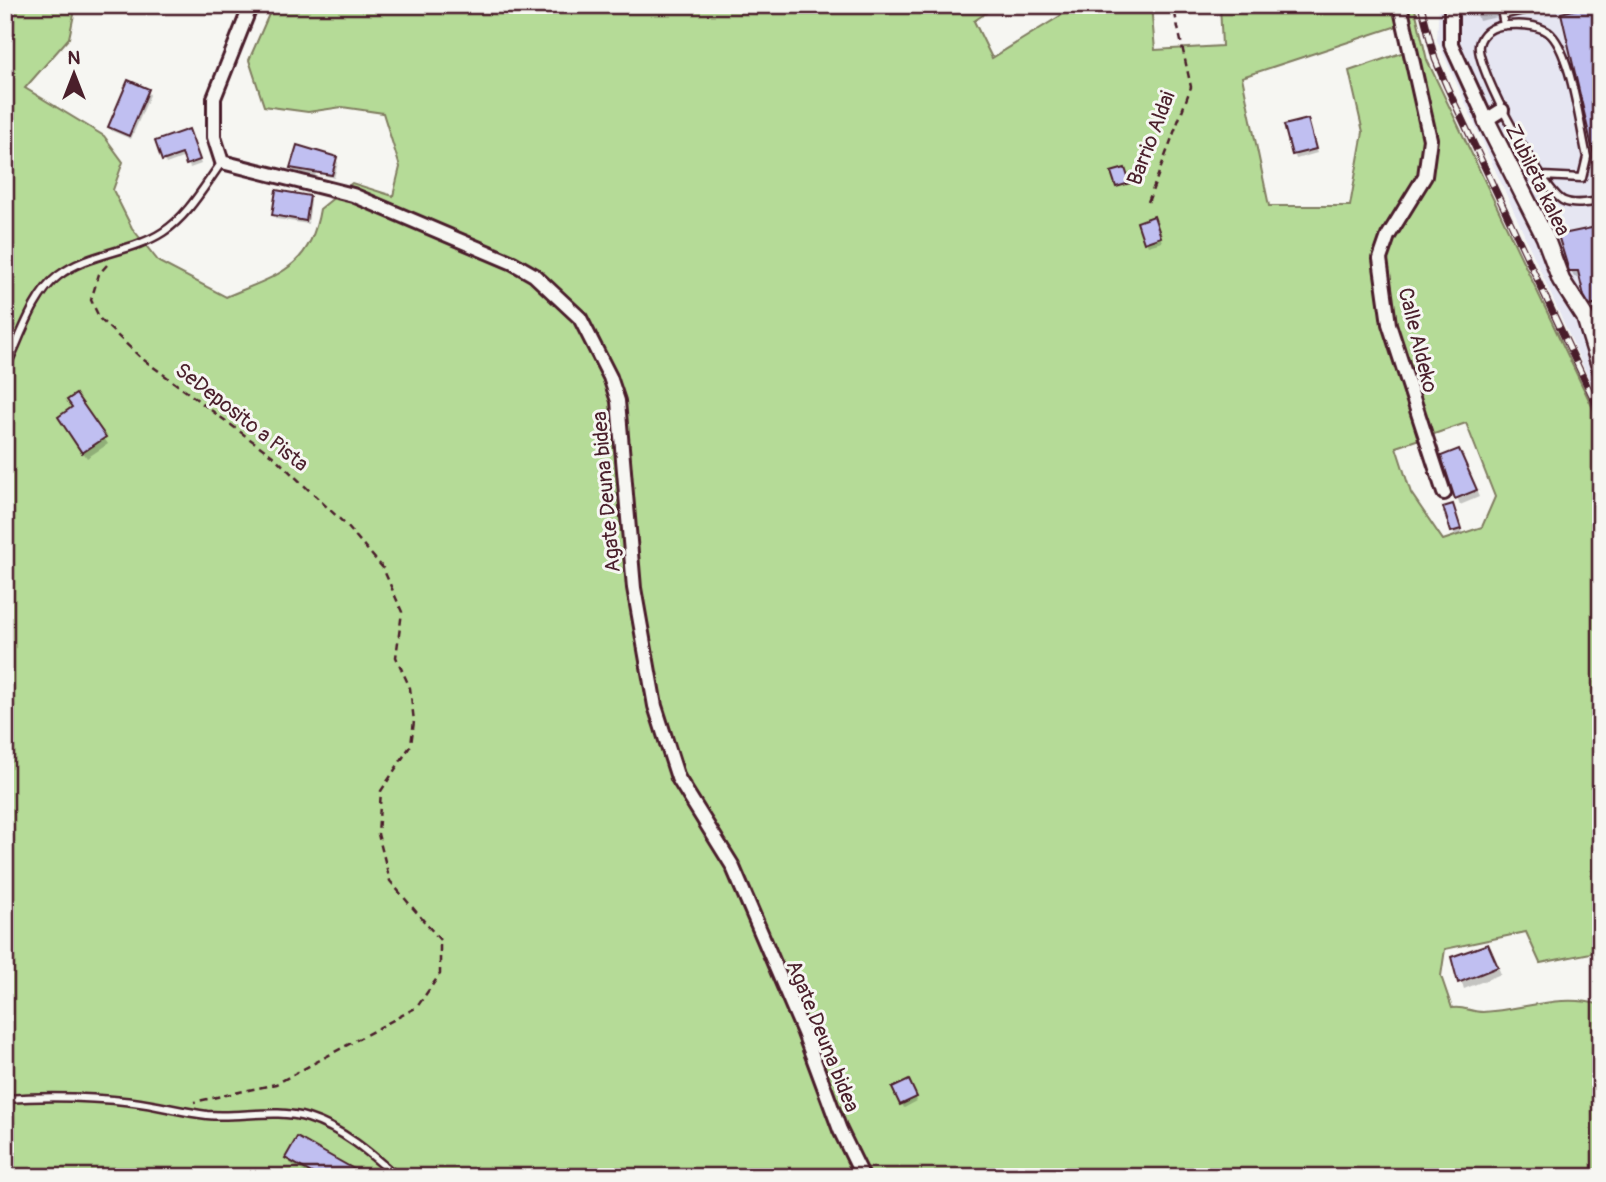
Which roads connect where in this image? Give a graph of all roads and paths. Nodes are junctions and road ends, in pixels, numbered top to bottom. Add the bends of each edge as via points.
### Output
1 (1173, 5) edge
2 (1400, 5) edge
3 (1451, 5) edge
4 (1546, 5) edge
5 (245, 8) edge
6 (1504, 25) junction
7 (1502, 110) junction
8 (1486, 120) junction
9 (222, 162) junction
10 (1542, 176) junction
11 (1601, 201) edge
12 (1148, 202) dead end
13 (121, 250) junction
14 (5, 369) edge
15 (1601, 369) edge
16 (1444, 493) dead end
17 (5, 1100) edge
18 (161, 1107) junction
19 (397, 1177) edge
20 (863, 1177) edge

1 - 12 path, Barrio Aldai via 1191,87
2 - 16 street, Calle Aldeko via 1430,139 1425,176 1388,236 1380,258 1389,324
3 - 8 street, Zubileta kalea via 1451,44
4 - 6 lane via 1502,15
5 - 9 street via 214,98 214,137
6 - 7 lane via 1484,34 1479,46 1480,62
6 - 10 lane via 1529,25 1547,32 1559,42 1566,62 1587,168 1582,178
7 - 8 street
7 - 10 lane
8 - 15 street, Zubileta kalea via 1545,237 1561,280 1584,317
9 - 13 lane via 185,212 163,232
9 - 20 street, Agate Deuna bidea via 353,195 513,263 534,275 590,332 618,401 634,588 655,706 678,778 732,865
10 - 11 lane via 1564,202
13 - 14 lane via 83,261 41,293
13 - 18 path, SeDeposito a Pista via 99,274 91,300 100,319 140,357 274,457 347,526 383,568 402,612 396,657 410,688 414,721 411,745 381,791 378,834 390,881 440,940 440,974 417,1007 276,1084
17 - 18 lane via 50,1096
18 - 19 lane via 208,1115 285,1113 308,1118 361,1146

